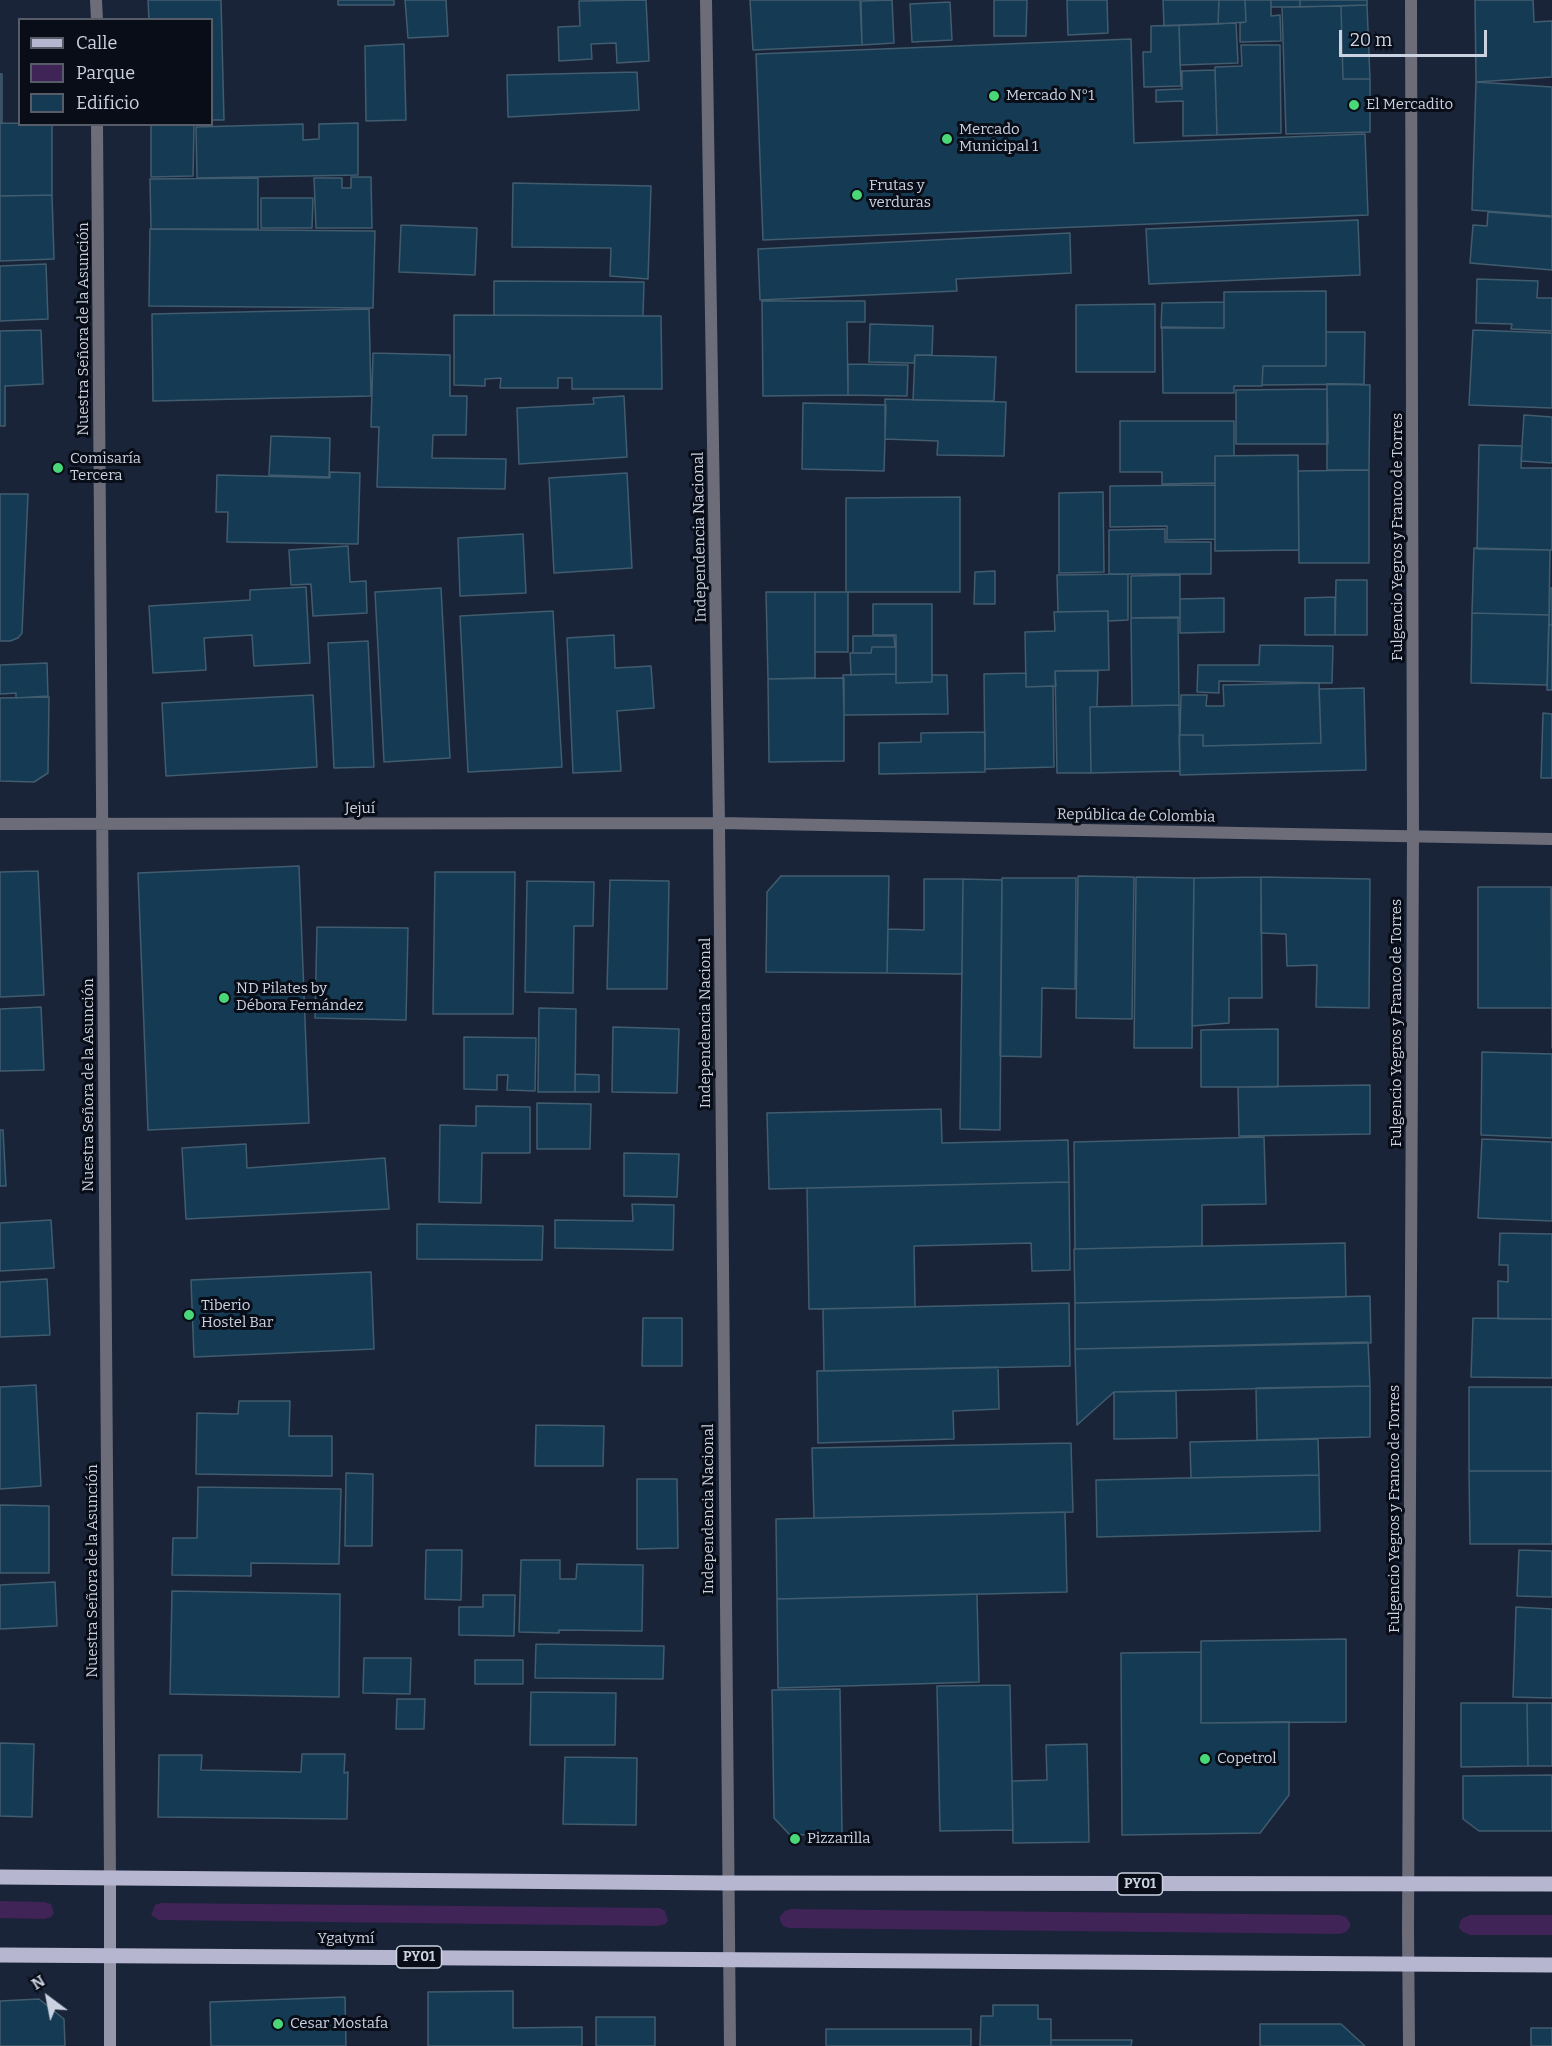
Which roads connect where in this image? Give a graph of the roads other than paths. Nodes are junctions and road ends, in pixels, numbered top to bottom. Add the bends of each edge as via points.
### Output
1 (96, 0) edge
2 (706, 0) edge
3 (1412, 0) edge
4 (97, 18) edge
5 (97, 126) edge
6 (719, 823) junction
7 (0, 824) edge
8 (102, 824) junction
9 (1413, 836) junction
10 (1552, 839) edge
11 (0, 1877) edge
12 (110, 1877) junction
13 (727, 1883) junction
14 (1408, 1884) junction
15 (1552, 1884) edge
16 (0, 1954) edge
17 (110, 1956) junction
18 (728, 1958) junction
19 (1408, 1964) junction
20 (1552, 1965) edge
21 (110, 2046) edge
22 (730, 2046) edge
23 (1409, 2046) edge

1 - 4 street
2 - 6 street, Independencia Nacional
3 - 9 street, Fulgencio Yegros y Franco de Torres
5 - 8 street, Nuestra Señora de la Asunción
6 - 8 street, Jejuí
6 - 9 street, República de Colombia
6 - 13 street, Independencia Nacional
7 - 8 street, Jejuí
8 - 12 street, Nuestra Señora de la Asunción
9 - 10 street, República de Colombia
9 - 14 street, Fulgencio Yegros y Franco de Torres
11 - 12 main road
12 - 13 main road
12 - 17 street, Nuestra Señora de la Asunción
13 - 14 main road, PY01
13 - 18 street, Independencia Nacional
14 - 15 main road, PY01
14 - 19 street, Fulgencio Yegros y Franco de Torres
16 - 17 main road, Ygatymí
17 - 18 main road, Ygatymí / PY01
17 - 21 street, Nuestra Señora de la Asunción
18 - 19 main road, PY01
18 - 22 street, Independencia Nacional
19 - 20 main road, PY01
19 - 23 street, Fulgencio Yegros y Franco de Torres

